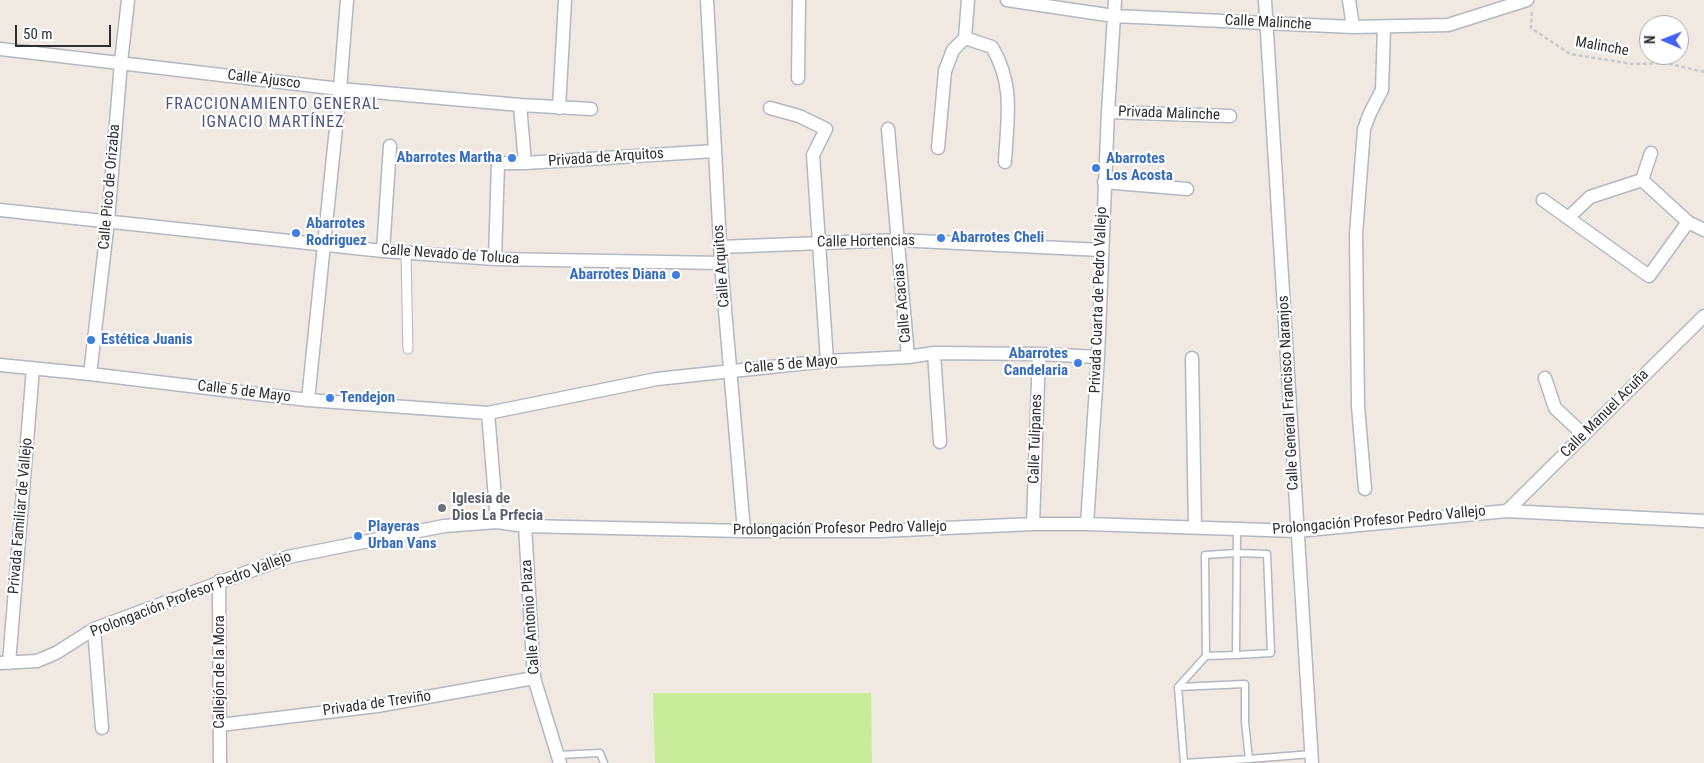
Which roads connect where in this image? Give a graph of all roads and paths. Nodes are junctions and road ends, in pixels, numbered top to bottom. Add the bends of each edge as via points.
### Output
1 (128, 0) edge
2 (347, 0) edge
3 (565, 0) edge
4 (707, 0) edge
5 (799, 0) edge
6 (968, 0) edge
7 (1007, 0) edge
8 (1115, 0) edge
9 (1265, 0) edge
10 (1350, 0) edge
11 (1530, 5) edge
12 (1114, 16) junction
13 (1267, 23) junction
14 (1353, 27) junction
15 (1384, 27) junction
16 (965, 38) junction
17 (0, 49) edge
18 (121, 62) junction
19 (1704, 72) edge
20 (798, 78) dead end
21 (340, 89) junction
22 (520, 105) junction
23 (559, 108) junction
24 (770, 108) dead end
25 (591, 109) dead end
26 (1108, 112) junction
27 (1230, 116) dead end
28 (888, 129) dead end
29 (390, 146) dead end
30 (938, 148) dead end
31 (715, 151) junction
32 (1651, 153) dead end
33 (1005, 162) dead end
34 (524, 164) junction
35 (1642, 180) junction
36 (1104, 182) junction
37 (1187, 189) dead end
38 (1543, 200) dead end
39 (0, 210) edge
40 (1568, 218) junction
41 (108, 221) junction
42 (1688, 222) junction
43 (1704, 230) edge
44 (898, 240) junction
45 (819, 242) junction
46 (325, 244) junction
47 (720, 247) junction
48 (1101, 250) junction
49 (383, 251) junction
50 (406, 252) junction
51 (495, 259) junction
52 (721, 263) junction
53 (1704, 316) edge
54 (408, 349) dead end
55 (934, 353) junction
56 (1039, 354) junction
57 (908, 357) junction
58 (1098, 357) junction
59 (1192, 358) dead end
60 (827, 361) junction
61 (0, 365) edge
62 (33, 368) junction
63 (730, 371) junction
64 (90, 374) junction
65 (1545, 378) dead end
66 (308, 400) junction
67 (488, 414) junction
68 (1584, 435) junction
69 (940, 442) dead end
70 (1365, 489) dead end
71 (1507, 511) junction
72 (498, 522) junction
73 (1704, 522) edge
74 (1033, 524) junction
75 (1087, 524) junction
76 (525, 526) junction
77 (1195, 527) junction
78 (1237, 530) junction
79 (744, 531) junction
80 (1297, 531) junction
81 (1236, 553) junction
82 (219, 581) junction
83 (94, 629) junction
84 (1236, 655) junction
85 (1206, 656) junction
86 (4, 663) edge
87 (534, 678) junction
88 (1178, 687) junction
89 (220, 724) junction
90 (102, 728) dead end
91 (559, 759) edge
92 (1249, 759) junction
93 (1312, 759) edge
94 (220, 763) edge
95 (604, 763) edge

1 - 18 street, Calle Pico de Orizaba
2 - 21 street
3 - 23 street
4 - 31 street, Calle Arquitos
5 - 20 street
6 - 16 street
7 - 12 street, Calle Malinche
8 - 12 street, Privada Cuarta de Pedro Vallejo
9 - 13 street, Calle General Francisco Naranjos
10 - 14 street
11 - 15 street, Calle Malinche via 1448,25
11 - 19 path, Malinche via 1531,28 1570,54 1632,64 1666,63
12 - 13 street, Calle Malinche
12 - 26 street, Privada Cuarta de Pedro Vallejo
13 - 14 street, Calle Malinche
13 - 80 street, Calle General Francisco Naranjos
14 - 15 street, Calle Malinche
15 - 70 street via 1382,90 1364,128 1356,234 1358,406
16 - 30 street via 953,50 945,72
16 - 33 street via 992,48 1001,63 1009,93
17 - 18 street, Calle Ajusco
18 - 21 street, Calle Ajusco
18 - 41 street, Calle Pico de Orizaba
21 - 22 street, Calle Ajusco
21 - 46 street
22 - 23 street, Calle Ajusco
22 - 34 street
23 - 25 street, Calle Ajusco
24 - 45 street via 799,116 826,129 813,155
26 - 27 street, Privada Malinche
26 - 36 street, Privada Cuarta de Pedro Vallejo
28 - 44 street, Calle Acacias
29 - 49 street
31 - 34 street, Privada de Arquitos
31 - 47 street, Calle Arquitos
32 - 35 street
34 - 51 street, Privada de Arquitos via 498,163
35 - 40 street via 1590,197
35 - 42 street
36 - 37 street
36 - 48 street, Privada Cuarta de Pedro Vallejo
38 - 40 street
39 - 41 street, Calle Nevado de Toluca
40 - 42 street via 1649,276
41 - 46 street, Calle Nevado de Toluca
41 - 64 street, Calle Pico de Orizaba
42 - 43 street
44 - 45 street, Calle Hortencias
44 - 48 street, Calle Hortencias
44 - 57 street, Calle Acacias
45 - 47 street, Calle Hortencias
45 - 60 street
46 - 49 street, Calle Nevado de Toluca
46 - 66 street
47 - 52 street, Calle Arquitos
48 - 58 street, Privada Cuarta de Pedro Vallejo
49 - 50 street, Calle Nevado de Toluca
50 - 51 street, Calle Nevado de Toluca
50 - 54 street
51 - 52 street, Calle Nevado de Toluca
52 - 63 street, Calle Arquitos
53 - 68 street, Calle Manuel Acuña
55 - 56 street, Calle 5 de Mayo
55 - 57 street, Calle 5 de Mayo
55 - 69 street
56 - 58 street, Calle 5 de Mayo
56 - 74 street, Calle Tulipanes
57 - 60 street, Calle 5 de Mayo
58 - 75 street, Privada Cuarta de Pedro Vallejo
59 - 77 street
60 - 63 street, Calle 5 de Mayo
61 - 62 street, Calle 5 de Mayo
62 - 64 street, Calle 5 de Mayo
62 - 86 street, Privada Familiar de Vallejo
63 - 67 street, Calle 5 de Mayo via 657,379
63 - 79 street, Calle Arquitos
64 - 66 street, Calle 5 de Mayo
65 - 68 street via 1555,408
66 - 67 street, Calle 5 de Mayo
67 - 72 street
68 - 71 street, Calle Manuel Acuña
71 - 73 street, Prolongación Profesor Pedro Vallejo
71 - 80 street, Prolongación Profesor Pedro Vallejo
72 - 76 street, Prolongación Profesor Pedro Vallejo
72 - 82 street, Prolongación Profesor Pedro Vallejo via 444,526 288,557
74 - 75 street, Prolongación Profesor Pedro Vallejo
74 - 79 street, Prolongación Profesor Pedro Vallejo via 880,531
75 - 77 street, Prolongación Profesor Pedro Vallejo
76 - 79 street, Prolongación Profesor Pedro Vallejo
76 - 87 street, Calle Antonio Plaza
77 - 78 street, Prolongación Profesor Pedro Vallejo
78 - 80 street, Prolongación Profesor Pedro Vallejo
78 - 81 lane
80 - 93 street, Calle General Francisco Naranjos
81 - 84 lane
81 - 84 lane via 1267,554 1271,652
81 - 85 lane via 1205,555
82 - 83 street, Prolongación Profesor Pedro Vallejo
82 - 89 street, Callejón de la Mora
83 - 86 street, Prolongación Profesor Pedro Vallejo via 37,661
83 - 90 street
84 - 85 lane
85 - 88 lane
87 - 89 street, Privada de Treviño via 377,706
87 - 91 street, Calle Antonio Plaza
88 - 92 lane via 1184,763
88 - 92 lane via 1245,684
89 - 94 street, Callejón de la Mora
91 - 95 lane via 600,753
92 - 93 lane

